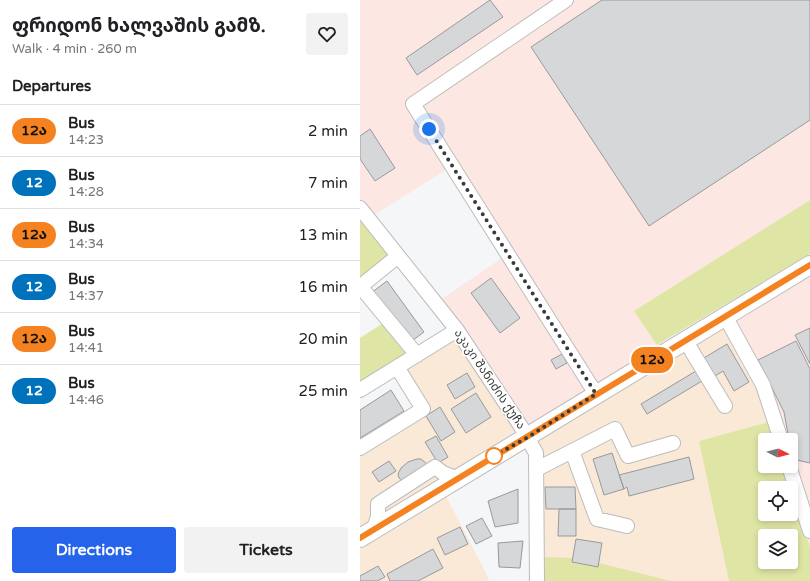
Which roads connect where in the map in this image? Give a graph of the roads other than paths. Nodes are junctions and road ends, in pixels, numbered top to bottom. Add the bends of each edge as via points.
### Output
1 (566, 0) edge
2 (363, 217) edge
3 (398, 256) junction
4 (809, 268) edge
5 (360, 286) edge
6 (725, 316) junction
7 (457, 330) junction
8 (685, 340) junction
9 (417, 355) junction
10 (397, 367) junction
11 (360, 390) edge
12 (596, 394) junction
13 (726, 406) dead end
14 (779, 433) edge
15 (528, 437) junction
16 (673, 443) dead end
17 (360, 448) edge
18 (572, 451) junction
19 (537, 469) junction
20 (791, 473) edge
21 (627, 526) dead end
22 (810, 531) edge
23 (367, 533) edge
24 (536, 581) edge

1 - 12 street via 414,104
2 - 3 street, აკაკი შანიძის ქუჩა
3 - 5 street
3 - 7 street, აკაკი შანიძის ქუჩა
4 - 6 main road
5 - 9 street
6 - 8 main road
6 - 14 street via 763,385
7 - 9 street
7 - 15 street, აკაკი შანიძის ქუჩა
8 - 12 main road
8 - 13 street
9 - 10 street
10 - 11 street
10 - 17 street via 423,409
12 - 15 main road
15 - 19 street, აკაკი შანიძის ქუჩა via 536,453
15 - 23 main road
16 - 18 street via 628,456 615,429
18 - 19 street
18 - 21 street via 597,519
19 - 24 street, აკაკი შანიძის ქუჩა
20 - 22 street

